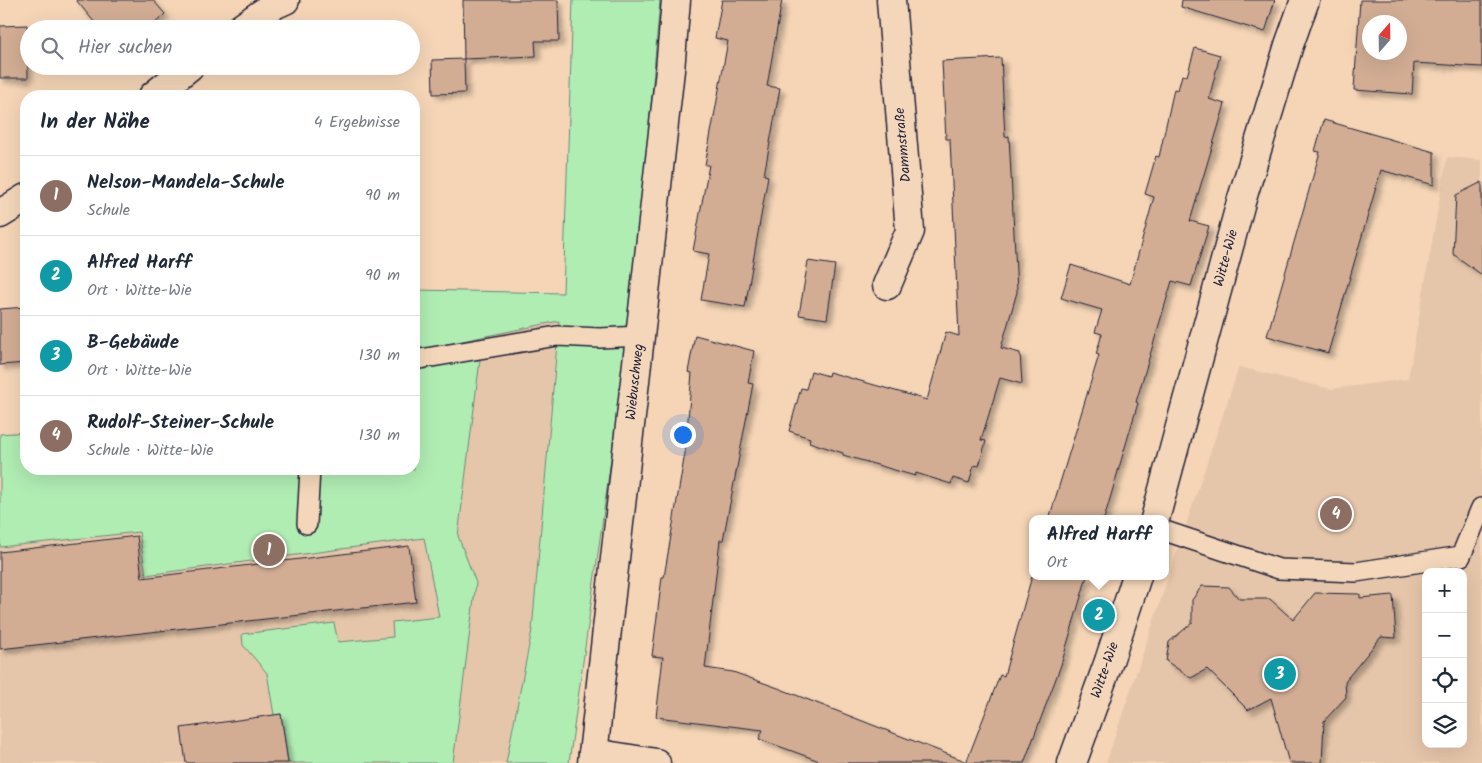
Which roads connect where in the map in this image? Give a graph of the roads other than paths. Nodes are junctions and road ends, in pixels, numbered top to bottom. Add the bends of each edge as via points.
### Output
1 (285, 0) edge
2 (676, 0) edge
3 (891, 0) edge
4 (1305, 0) edge
5 (253, 20) edge
6 (179, 75) edge
7 (160, 90) edge
8 (20, 202) edge
9 (0, 214) edge
10 (887, 285) dead end
11 (640, 336) junction
12 (420, 359) edge
13 (310, 475) edge
14 (1482, 508) edge
15 (1156, 515) edge
16 (307, 524) dead end
17 (1169, 532) edge
18 (1135, 580) edge
19 (592, 758) edge
20 (656, 763) edge
21 (1072, 763) edge

1 - 5 street
2 - 11 street, Wiebuschweg
3 - 10 street, Dammstraße via 910,231
4 - 15 street, Witte-Wie via 1241,202
6 - 7 street
8 - 9 street
11 - 12 lane via 557,336
11 - 19 street, Wiebuschweg
13 - 16 lane
14 - 17 lane via 1461,556 1356,572 1279,569
18 - 21 street, Witte-Wie
19 - 20 street

